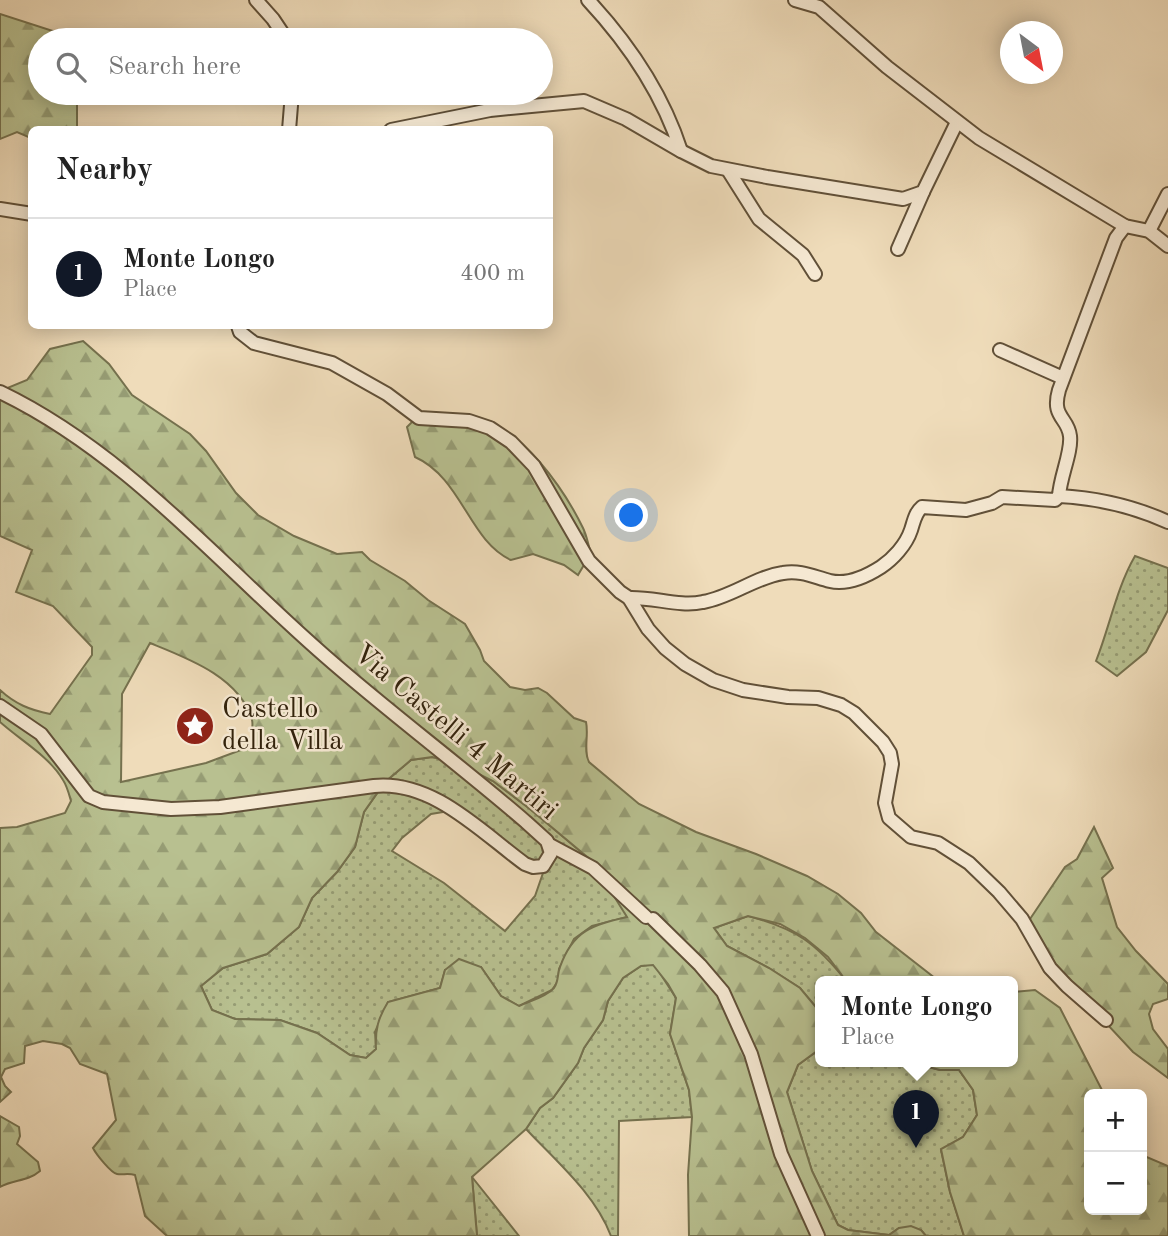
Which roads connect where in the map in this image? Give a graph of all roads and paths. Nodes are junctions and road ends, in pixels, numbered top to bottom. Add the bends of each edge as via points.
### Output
1 (256, 0) edge
2 (588, 0) edge
3 (795, 0) edge
4 (829, 0) edge
5 (825, 14) junction
6 (280, 28) edge
7 (553, 104) edge
8 (291, 105) edge
9 (542, 105) edge
10 (957, 122) junction
11 (289, 126) edge
12 (411, 126) edge
13 (681, 151) junction
14 (728, 170) junction
15 (923, 192) junction
16 (1168, 194) edge
17 (0, 209) edge
18 (28, 213) edge
19 (1125, 226) junction
20 (1149, 231) junction
21 (1168, 246) edge
22 (898, 249) dead end
23 (815, 274) dead end
24 (240, 329) edge
25 (1000, 350) dead end
26 (1063, 378) junction
27 (0, 391) edge
28 (1059, 496) junction
29 (1168, 522) edge
30 (629, 598) junction
31 (0, 706) edge
32 (550, 845) junction
33 (1107, 1020) dead end
34 (818, 1236) edge

1 - 6 street
2 - 13 street via 643,68
3 - 5 street via 819,7
4 - 5 street
5 - 10 street
7 - 13 street via 584,101
8 - 11 street
9 - 12 street
10 - 15 street
10 - 19 street
13 - 14 street
14 - 15 street via 897,198
14 - 23 street via 759,219 803,255
15 - 22 street
16 - 20 street
17 - 18 street
19 - 20 street
19 - 26 street via 1116,238
20 - 21 street
24 - 30 street via 254,343 331,363 419,418 469,421 502,435 529,458 589,561
25 - 26 street
26 - 28 street via 1056,406 1071,441
27 - 32 street, Via Castelli 4 Martiri via 69,431 142,489 324,655
28 - 29 street via 1146,512
28 - 30 street via 1049,500 1002,497 957,510 922,507 896,553 874,571 847,581 791,572 697,603
30 - 33 street via 656,639 696,671 743,690 818,698 858,716 891,757 885,803 890,818 911,837 938,843 969,863 1011,905 1050,968
31 - 32 street, Via Castelli 4 Martiri via 41,734 89,796 103,802 154,808 220,807 397,786 440,802 528,865 540,867 547,862
32 - 34 street via 593,868 700,965 723,992 747,1043 781,1154

